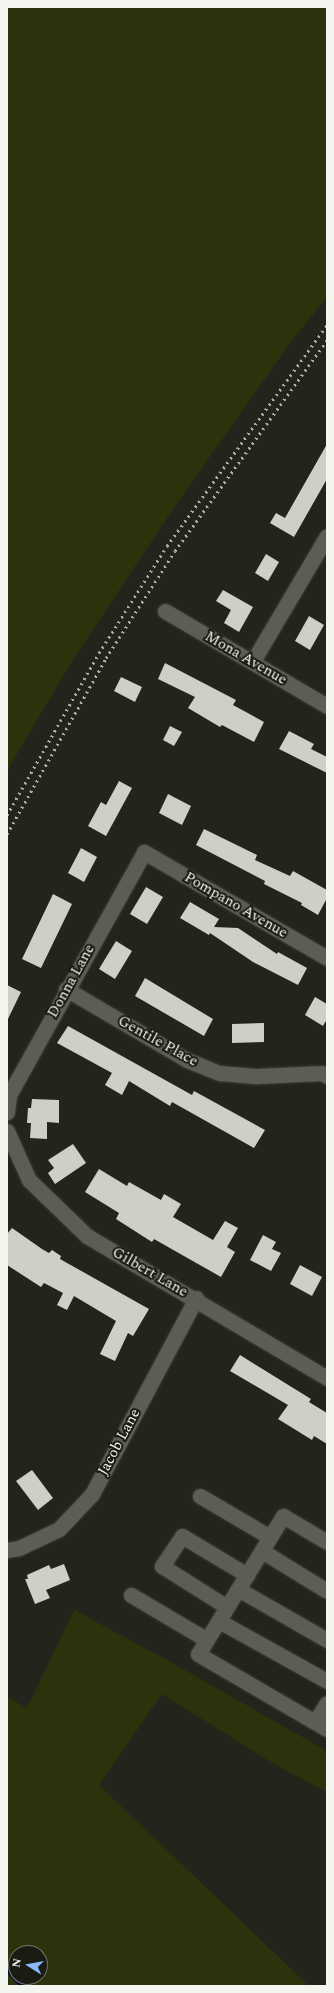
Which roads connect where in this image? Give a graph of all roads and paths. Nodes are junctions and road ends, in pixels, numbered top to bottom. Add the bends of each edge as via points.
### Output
1 (327, 536) edge
2 (165, 611) dead end
3 (253, 662) junction
4 (327, 706) edge
5 (144, 852) joint
6 (327, 958) edge
7 (66, 988) junction
8 (327, 1076) edge
9 (7, 1112) edge
10 (7, 1131) edge
11 (196, 1298) junction
12 (327, 1378) edge
13 (200, 1496) dead end
14 (270, 1537) junction
15 (327, 1542) edge
16 (7, 1550) edge
17 (262, 1551) junction
18 (247, 1575) junction
19 (238, 1589) junction
20 (327, 1591) edge
21 (131, 1595) dead end
22 (227, 1607) junction
23 (219, 1621) junction
24 (207, 1640) junction
25 (327, 1640) edge
26 (327, 1681) edge
27 (327, 1703) edge
28 (321, 1725) edge

1 - 3 street
2 - 3 street, Mona Avenue
3 - 4 street, Mona Avenue
5 - 6 street, Pompano Avenue
5 - 7 street, Donna Lane
7 - 8 street, Gentile Place via 187,1060 220,1073 258,1076 322,1073
7 - 9 street, Donna Lane via 9,1095
10 - 11 street, Gilbert Lane via 30,1180 87,1236
11 - 12 street, Gilbert Lane
11 - 16 street, Jacob Lane via 92,1494 60,1529 19,1548
13 - 14 street
14 - 15 street via 283,1516
14 - 17 street
17 - 18 street
17 - 20 street
18 - 19 street
18 - 22 street via 182,1536 162,1566
19 - 22 street
19 - 25 street
21 - 24 street
22 - 23 street
23 - 24 street
23 - 26 street
24 - 28 street via 198,1654
27 - 28 street

